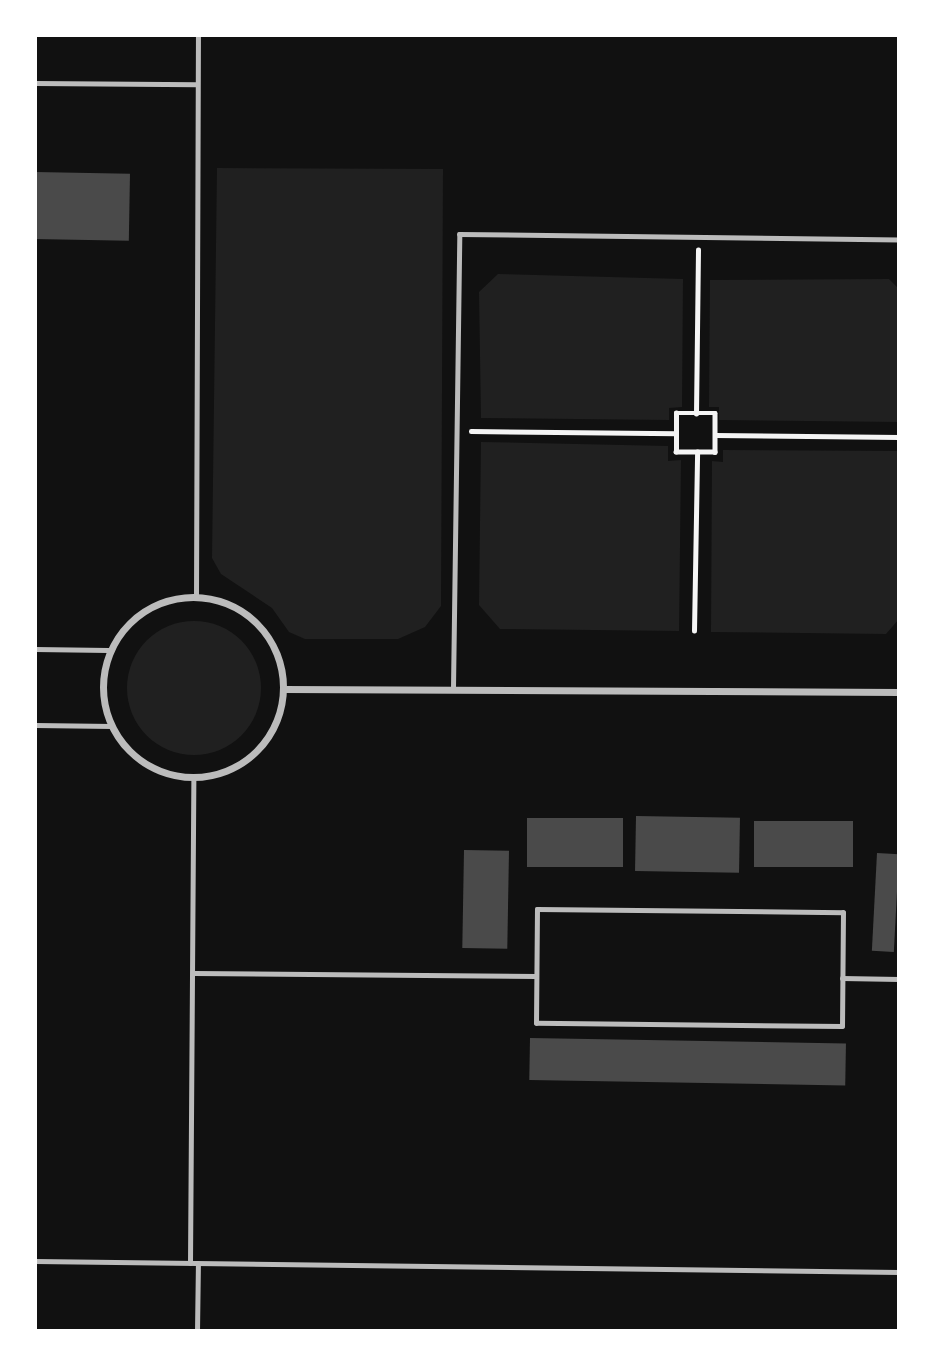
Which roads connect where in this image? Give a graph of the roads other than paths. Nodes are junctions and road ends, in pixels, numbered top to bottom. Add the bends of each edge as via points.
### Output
1 (198, 35) edge
2 (35, 83) edge
3 (197, 84) junction
4 (899, 239) edge
5 (196, 597) junction
6 (35, 649) edge
7 (108, 650) junction
8 (453, 688) junction
9 (285, 689) junction
10 (899, 692) edge
11 (35, 725) edge
12 (112, 726) junction
13 (192, 779) junction
14 (194, 973) junction
15 (536, 976) junction
16 (842, 978) junction
17 (899, 978) edge
18 (35, 1261) edge
19 (190, 1263) junction
20 (198, 1263) junction
21 (899, 1272) edge
22 (197, 1331) edge

1 - 3 lane
2 - 3 lane
3 - 5 lane
4 - 8 lane via 459,234
5 - 7 street via 168,600 143,612
5 - 9 street via 224,602 248,615 268,635 280,661
6 - 7 lane
7 - 12 street via 102,680 104,706
8 - 9 street
8 - 10 street
9 - 13 street via 280,716 267,741 246,762 221,774
11 - 12 lane
12 - 13 street via 127,750 146,765
13 - 14 lane
14 - 15 lane
14 - 19 lane
15 - 16 lane via 536,1023 842,1026
15 - 16 lane via 537,909 843,912
16 - 17 lane
18 - 19 lane
19 - 20 lane
20 - 21 lane
20 - 22 lane

